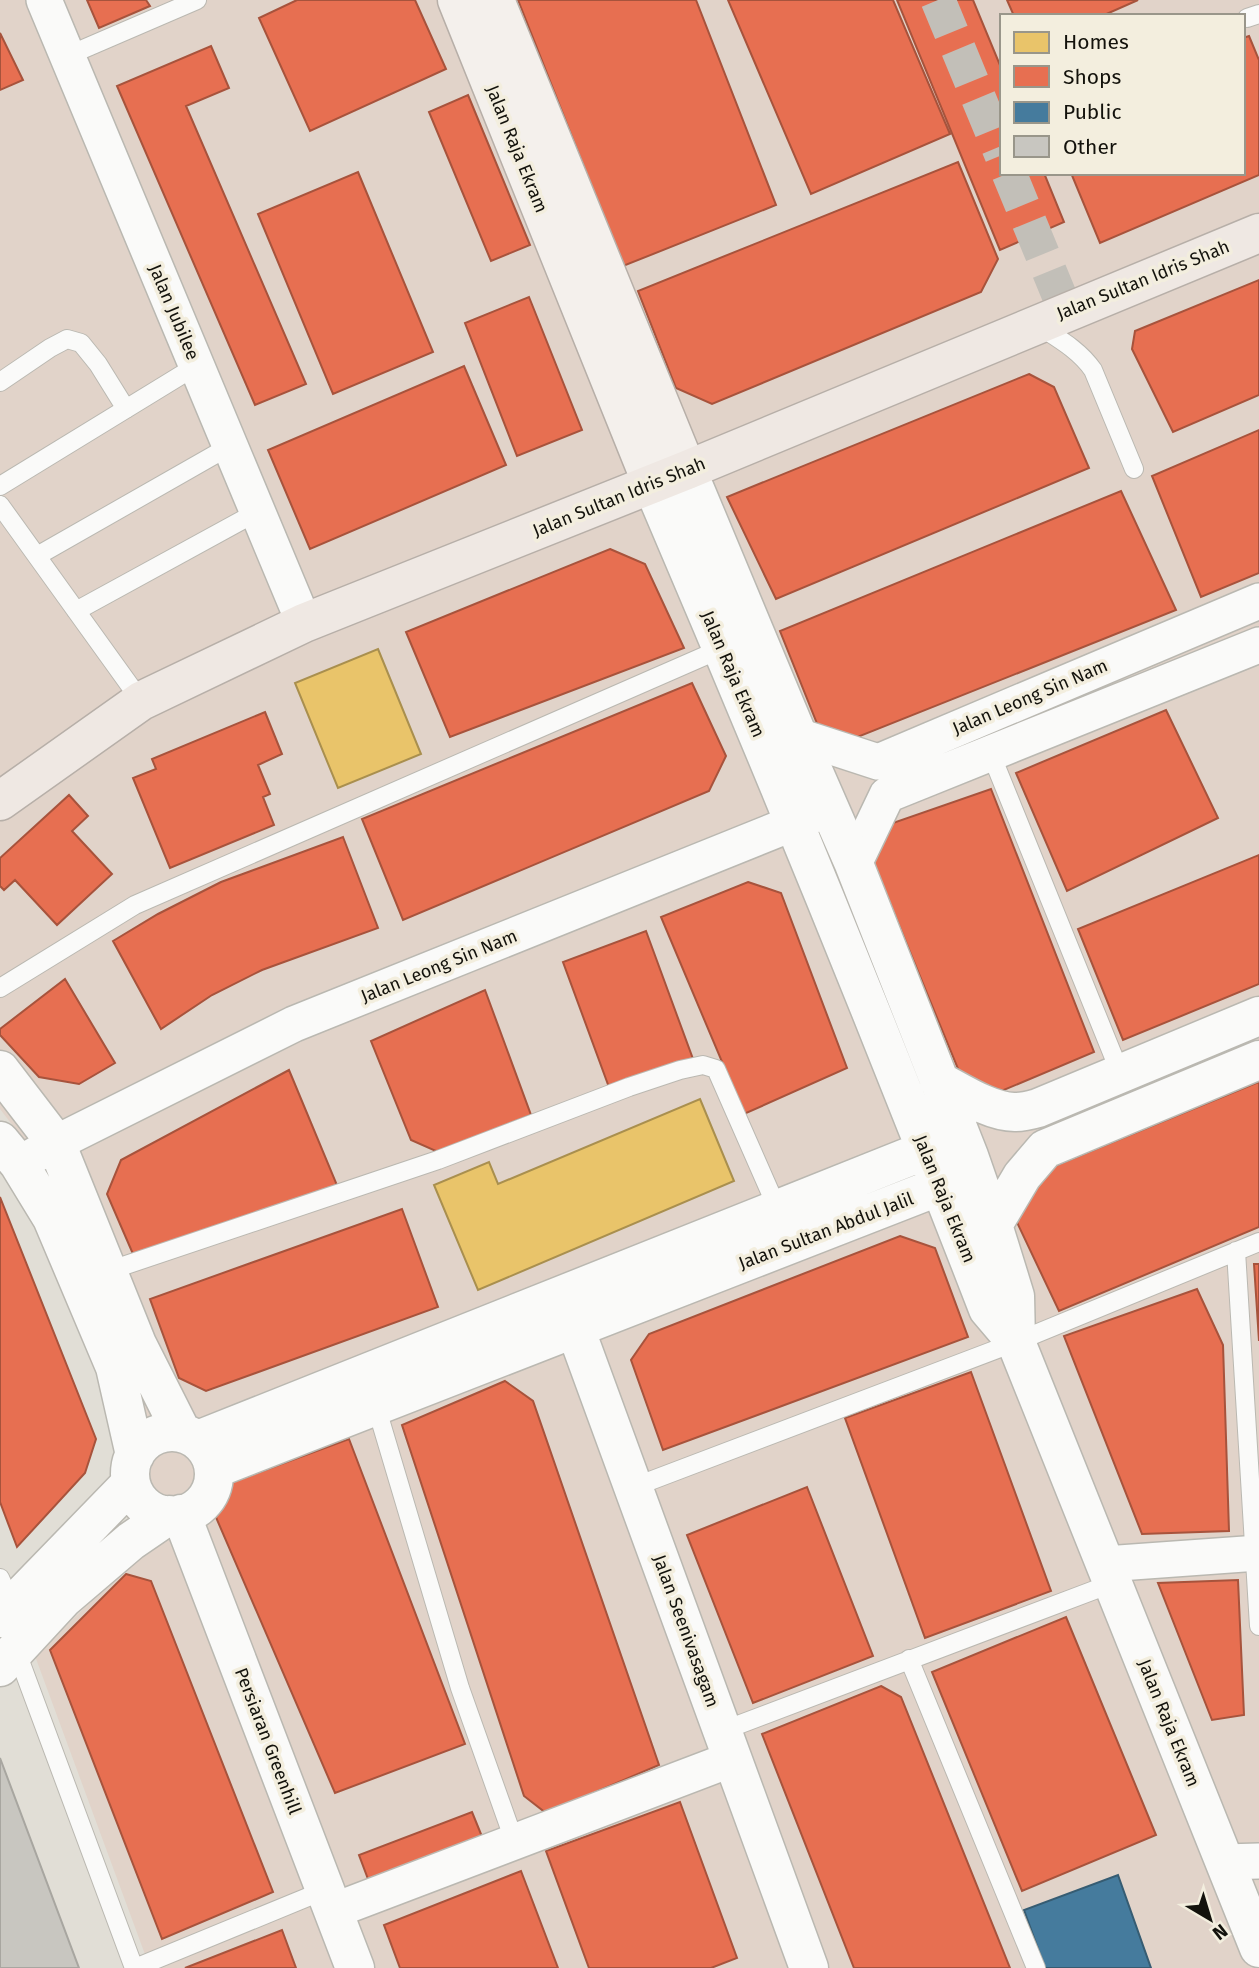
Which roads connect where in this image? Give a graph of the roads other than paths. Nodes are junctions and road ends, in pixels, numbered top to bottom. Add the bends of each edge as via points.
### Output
1 (44, 0) edge
2 (197, 0) edge
3 (457, 0) edge
4 (495, 0) edge
5 (67, 56) junction
6 (1259, 233) edge
7 (1036, 324) junction
8 (196, 366) junction
9 (0, 382) edge
10 (126, 410) junction
11 (230, 446) junction
12 (1134, 469) dead end
13 (687, 470) junction
14 (652, 484) junction
15 (0, 486) edge
16 (0, 505) edge
17 (257, 512) junction
18 (37, 556) junction
19 (1259, 601) edge
20 (76, 611) junction
21 (304, 624) junction
22 (1259, 645) edge
23 (723, 648) junction
24 (141, 701) junction
25 (798, 736) junction
26 (991, 754) junction
27 (0, 801) edge
28 (831, 808) junction
29 (796, 823) junction
30 (854, 864) junction
31 (0, 988) edge
32 (1259, 1016) edge
33 (1259, 1060) edge
34 (0, 1070) edge
35 (1121, 1075) junction
36 (939, 1081) junction
37 (57, 1143) junction
38 (926, 1150) junction
39 (10, 1153) edge
40 (969, 1156) junction
41 (940, 1186) junction
42 (778, 1210) junction
43 (993, 1225) junction
44 (1259, 1242) edge
45 (1236, 1251) junction
46 (108, 1271) junction
47 (570, 1311) junction
48 (1016, 1342) junction
49 (376, 1406) junction
50 (198, 1447) junction
51 (133, 1469) junction
52 (634, 1487) junction
53 (175, 1515) junction
54 (1257, 1553) edge
55 (1109, 1574) junction
56 (6, 1623) edge
57 (1259, 1626) edge
58 (909, 1659) junction
59 (727, 1745) junction
60 (515, 1843) junction
61 (1242, 1861) edge
62 (329, 1901) junction
63 (1259, 1948) edge
64 (134, 1968) edge
65 (355, 1968) edge
66 (809, 1968) edge
67 (1036, 1968) edge

1 - 5 street, Jalan Jubilee
2 - 5 lane
3 - 14 main road, Jalan Raja Ekram
4 - 13 main road, Jalan Raja Ekram
5 - 8 street, Jalan Jubilee
6 - 7 highway, Jalan Sultan Idris Shah
7 - 12 lane via 1076,350 1093,370
7 - 13 highway, Jalan Sultan Idris Shah
8 - 10 lane
8 - 11 street, Jalan Jubilee
9 - 10 lane via 66,339 81,343
10 - 15 lane
11 - 17 street, Jalan Jubilee
11 - 18 lane
13 - 14 highway, Jalan Sultan Idris Shah
13 - 25 street, Jalan Raja Ekram
14 - 21 highway, Jalan Sultan Idris Shah
14 - 23 street, Jalan Raja Ekram
16 - 18 lane
17 - 20 lane
17 - 21 street, Jalan Jubilee
18 - 20 lane
19 - 25 street, Jalan Leong Sin Nam via 878,762
20 - 24 lane
21 - 24 highway, Jalan Sultan Idris Shah
22 - 26 street, Jalan Leong Sin Nam
23 - 29 street, Jalan Raja Ekram
23 - 31 lane via 135,905
24 - 27 highway, Jalan Sultan Idris Shah
25 - 28 street, Jalan Raja Ekram
26 - 30 street, Jalan Leong Sin Nam via 887,795
26 - 35 lane
28 - 29 street, Jalan Leong Sin Nam
28 - 30 street, Jalan Raja Ekram
29 - 37 street, Jalan Leong Sin Nam via 294,1024
29 - 38 street, Jalan Raja Ekram
30 - 36 street, Jalan Raja Ekram
32 - 35 street
33 - 43 street via 1045,1149 1022,1176
34 - 37 street
35 - 36 street via 1014,1113
36 - 40 street, Jalan Raja Ekram
37 - 39 street, Jalan Leong Sin Nam
37 - 46 street
38 - 40 street
38 - 41 street, Jalan Raja Ekram
38 - 42 street, Jalan Sultan Abdul Jalil
39 - 51 street via 52,1218 115,1367
40 - 41 street, Jalan Sultan Abdul Jalil
40 - 43 street, Jalan Raja Ekram
41 - 47 street, Jalan Sultan Abdul Jalil
41 - 48 street, Jalan Raja Ekram via 988,1309
42 - 46 lane via 716,1069 703,1065
42 - 47 street, Jalan Sultan Abdul Jalil
43 - 48 street, Jalan Raja Ekram via 1015,1296
44 - 45 lane
45 - 48 lane
45 - 54 lane
46 - 50 street via 137,1344
47 - 49 street, Jalan Sultan Abdul Jalil
47 - 50 street, Jalan Sultan Abdul Jalil
47 - 52 street, Jalan Seenivasagam
48 - 52 lane
48 - 55 street, Jalan Raja Ekram
49 - 50 street, Jalan Sultan Abdul Jalil
49 - 60 lane via 460,1688
50 - 51 street via 168,1432 155,1436 143,1444
50 - 53 street via 214,1481 210,1493 193,1510
51 - 53 street via 136,1496 145,1506
51 - 56 street
52 - 59 street, Jalan Seenivasagam
53 - 56 street via 131,1541 63,1599
53 - 62 street, Persiaran Greenhill
54 - 55 street
54 - 57 lane
55 - 58 lane
55 - 61 street, Jalan Raja Ekram
56 - 64 lane
58 - 59 lane
58 - 67 lane
59 - 60 street
59 - 66 street, Jalan Seenivasagam
60 - 62 street
61 - 63 street, Jalan Raja Ekram
62 - 64 lane
62 - 65 street, Persiaran Greenhill

